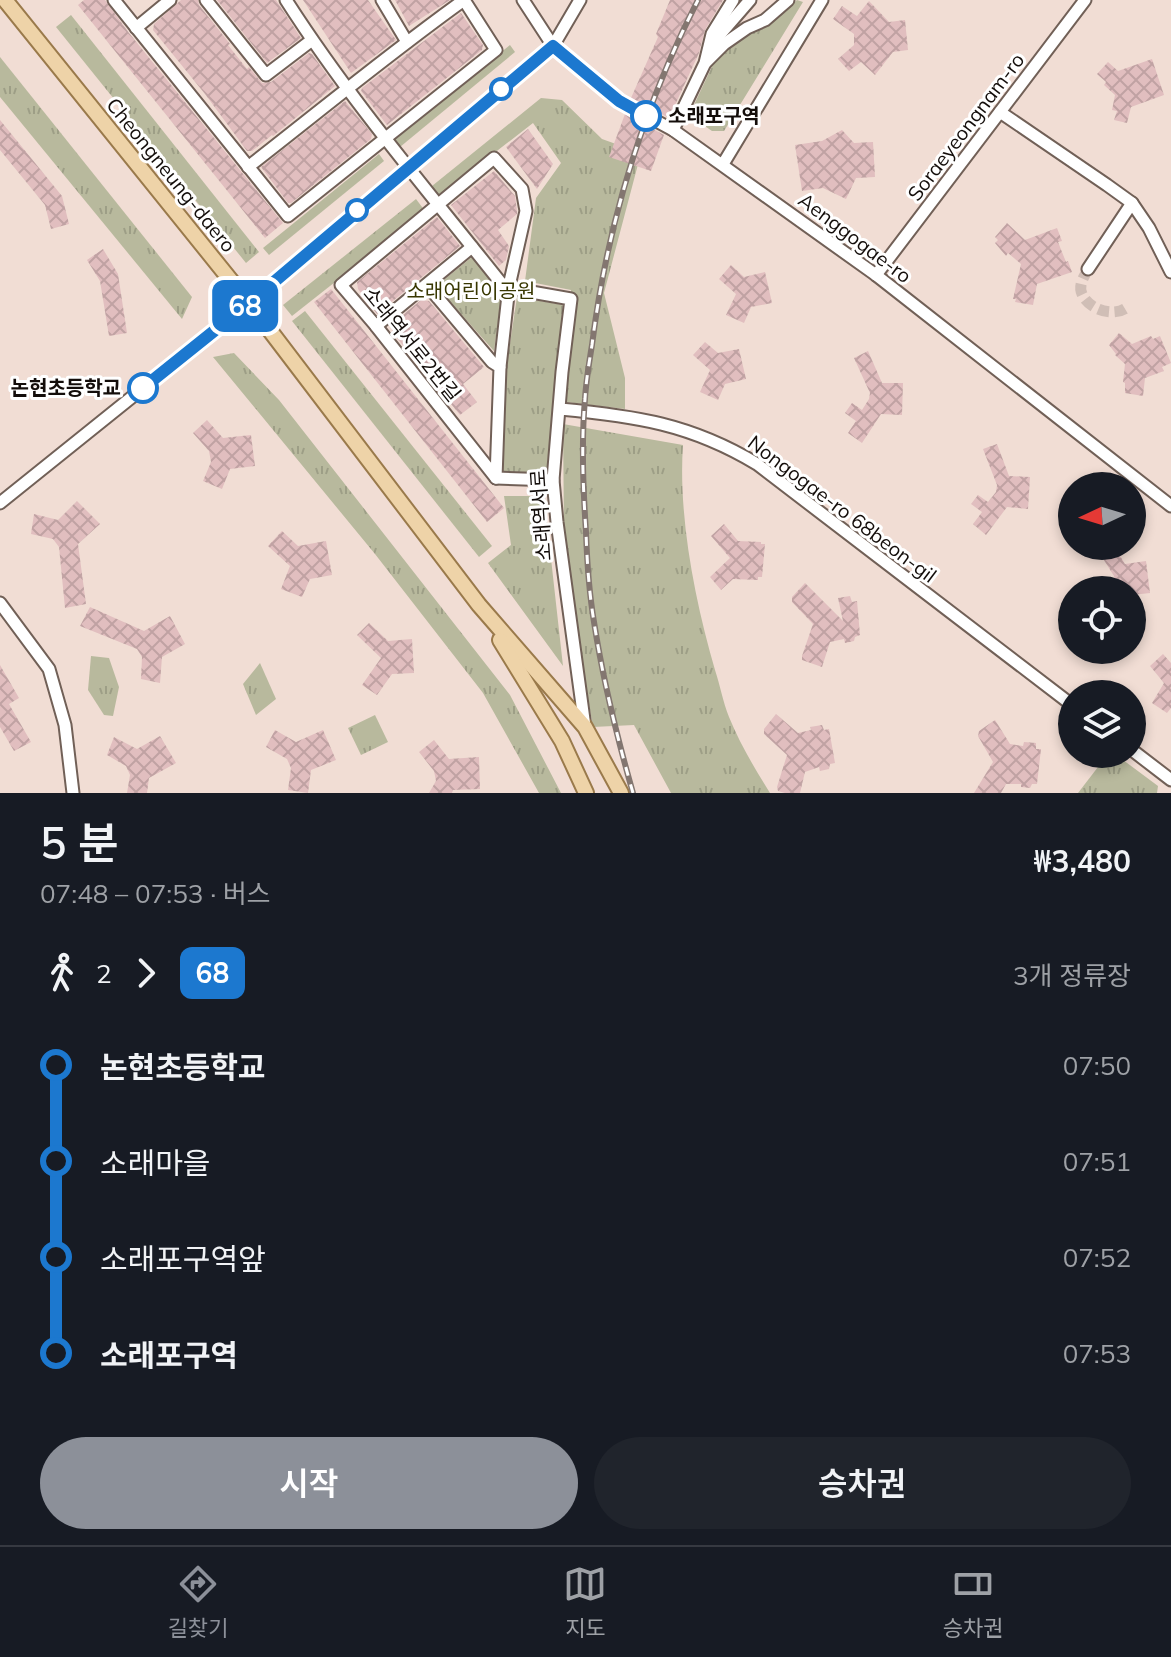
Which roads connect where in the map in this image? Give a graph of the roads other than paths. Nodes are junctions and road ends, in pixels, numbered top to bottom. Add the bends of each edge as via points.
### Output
1 (5, 0) edge
2 (114, 0) edge
3 (170, 0) edge
4 (206, 0) edge
5 (286, 0) edge
6 (382, 0) edge
7 (464, 0) edge
8 (523, 0) edge
9 (580, 0) edge
10 (733, 0) edge
11 (750, 0) edge
12 (788, 0) edge
13 (822, 0) edge
14 (1085, 0) edge
15 (136, 28) junction
16 (312, 40) junction
17 (407, 42) junction
18 (553, 46) junction
19 (706, 57) junction
20 (349, 89) junction
21 (1000, 112) junction
22 (673, 130) junction
23 (385, 138) junction
24 (723, 164) junction
25 (248, 167) junction
26 (409, 167) junction
27 (1132, 203) junction
28 (438, 205) junction
29 (472, 247) junction
30 (1088, 269) tunnel mouth
31 (1171, 272) edge
32 (876, 275) junction
33 (427, 285) junction
34 (509, 286) junction
35 (249, 303) junction
36 (376, 326) junction
37 (500, 367) junction
38 (560, 409) junction
39 (496, 478) junction
40 (553, 480) junction
41 (0, 503) edge
42 (1171, 506) edge
43 (0, 603) edge
44 (479, 605) junction
45 (1058, 694) edge
46 (585, 727) junction
47 (1146, 761) edge
48 (1171, 780) edge
49 (73, 793) edge
50 (586, 793) edge
51 (621, 793) edge

1 - 35 main road, Cheongneung-daero
2 - 15 street
3 - 15 street
4 - 16 street via 266,75
5 - 16 street
6 - 17 street
7 - 17 street
7 - 23 street via 496,50
8 - 18 street, Aenggogae-ro
9 - 18 street
10 - 19 street via 712,34
11 - 19 street
12 - 19 street
13 - 24 street
14 - 21 street, Soraeyeongnam-ro
15 - 25 street
16 - 20 street
17 - 20 street
18 - 22 street, Aenggogae-ro via 619,101
18 - 26 street
19 - 22 street
20 - 23 street
20 - 25 street
21 - 27 street
21 - 32 street, Soraeyeongnam-ro
22 - 24 street, Aenggogae-ro
23 - 25 street via 288,216
23 - 26 street
24 - 32 street, Aenggogae-ro
26 - 28 street
26 - 35 street
27 - 30 street
27 - 31 street
28 - 29 street
28 - 34 street, 소래역서로 via 494,158 522,189 526,211
28 - 36 street, 소래역서로2번길 via 341,285
29 - 33 street
29 - 34 street
32 - 42 street, Aenggogae-ro
33 - 36 street
33 - 37 street
34 - 37 street, 소래역서로
34 - 38 street, 소래역서로 via 571,299
35 - 41 street
35 - 44 main road, Cheongneung-daero
36 - 39 street, 소래역서로2번길
37 - 39 street, 소래역서로
38 - 40 street, 소래역서로
38 - 45 street, Nongogae-ro 68beon-gil via 660,423 730,448
39 - 40 street
40 - 46 street, 소래역서로
43 - 49 street via 49,669 65,725
44 - 46 main road, Cheongneung-daero
44 - 50 main road, Cheongneung-daero via 562,741
46 - 51 main road, Cheongneung-daero
47 - 48 street

